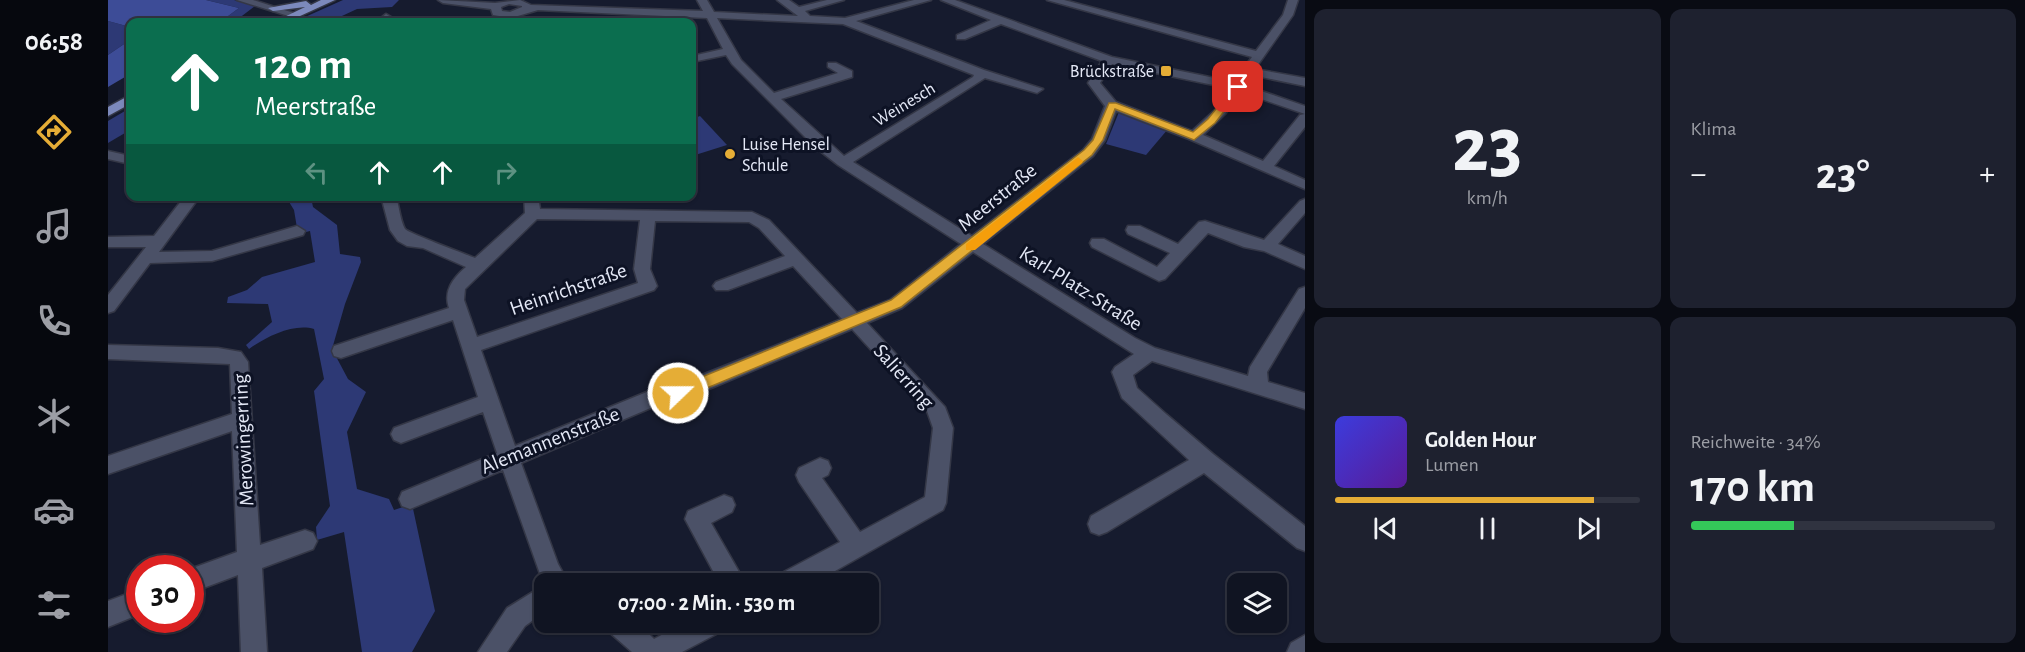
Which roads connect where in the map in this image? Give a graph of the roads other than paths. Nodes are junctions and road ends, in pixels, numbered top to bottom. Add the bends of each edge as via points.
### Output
1 (242, 0) edge
2 (320, 0) edge
3 (330, 0) edge
4 (443, 0) edge
5 (782, 0) edge
6 (839, 0) edge
7 (926, 0) edge
8 (945, 0) edge
9 (1052, 0) edge
10 (1293, 0) edge
11 (496, 6) junction
12 (706, 7) edge
13 (273, 8) junction
14 (528, 8) junction
15 (295, 15) junction
16 (801, 15) junction
17 (288, 18) edge
18 (502, 18) edge
19 (506, 18) edge
20 (845, 21) junction
21 (999, 21) junction
22 (961, 37) dead end
23 (728, 51) junction
24 (1259, 55) junction
25 (696, 58) edge
26 (1109, 60) junction
27 (832, 65) dead end
28 (1249, 71) junction
29 (980, 73) junction
30 (1305, 82) edge
31 (1238, 87) junction
32 (1037, 89) dead end
33 (773, 97) junction
34 (126, 101) edge
35 (1112, 105) junction
36 (1305, 110) edge
37 (108, 112) edge
38 (1305, 118) edge
39 (1194, 136) junction
40 (1290, 138) junction
41 (1305, 143) edge
42 (108, 155) edge
43 (126, 159) edge
44 (843, 162) junction
45 (1266, 167) junction
46 (1305, 185) edge
47 (189, 201) edge
48 (389, 201) edge
49 (1305, 204) edge
50 (532, 205) edge
51 (648, 216) junction
52 (1134, 230) dead end
53 (297, 231) dead end
54 (159, 241) junction
55 (108, 242) edge
56 (1098, 243) dead end
57 (973, 245) junction
58 (1268, 246) junction
59 (1181, 252) junction
60 (146, 258) junction
61 (797, 258) junction
62 (1305, 263) edge
63 (476, 265) junction
64 (722, 286) dead end
65 (1305, 293) edge
66 (891, 306) joint
67 (108, 308) edge
68 (457, 312) junction
69 (854, 322) junction
70 (469, 346) junction
71 (341, 351) dead end
72 (108, 352) edge
73 (1149, 353) junction
74 (1258, 386) junction
75 (1305, 400) edge
76 (489, 401) junction
77 (241, 419) junction
78 (400, 434) dead end
79 (509, 457) junction
80 (1205, 460) junction
81 (108, 465) edge
82 (820, 468) dead end
83 (410, 499) dead end
84 (724, 505) dead end
85 (1099, 525) dead end
86 (1305, 540) edge
87 (305, 541) dead end
88 (857, 547) junction
89 (249, 562) junction
90 (550, 573) edge
91 (728, 573) edge
92 (808, 573) edge
93 (204, 575) edge
94 (534, 604) edge
95 (126, 607) edge
96 (108, 614) edge
97 (630, 633) edge
98 (692, 633) edge
99 (1305, 648) edge
100 (254, 652) edge
101 (490, 652) edge
102 (647, 652) edge
103 (656, 652) edge
104 (1300, 652) edge

1 - 13 street
2 - 13 main road
2 - 15 main road
3 - 15 main road
4 - 11 street
5 - 16 street
6 - 16 street
7 - 20 street
8 - 21 street
9 - 24 street
10 - 24 street via 1288,15
11 - 14 street via 514,1 523,2
11 - 18 street
12 - 14 street
12 - 16 street
12 - 23 street, Karl-Platz-Straße
13 - 15 street
14 - 19 street
15 - 17 main road
16 - 20 street
20 - 29 street, Weinesch
21 - 22 street
21 - 26 street
23 - 25 street
23 - 33 street, Karl-Platz-Straße
24 - 28 street
26 - 31 street
26 - 35 street via 1094,83
27 - 33 street via 848,74
28 - 30 street
28 - 31 street
29 - 32 street, Weinesch
29 - 44 street, Weinesch via 979,79
31 - 36 street
31 - 39 street via 1212,121
33 - 44 street, Karl-Platz-Straße
34 - 37 main road
35 - 39 street
35 - 57 street, Meerstraße via 1094,146
38 - 40 street
39 - 45 street
40 - 41 street
40 - 45 street
42 - 43 street
44 - 57 street, Karl-Platz-Straße
45 - 46 street
47 - 54 street
48 - 63 street via 404,237
49 - 58 street
50 - 51 street, Salierring
50 - 63 street
51 - 61 street, Salierring via 752,217
51 - 70 street, Heinrichstraße via 642,269 648,286
52 - 59 street
53 - 60 street via 212,256
54 - 55 street
54 - 60 street
56 - 59 street via 1159,275
57 - 66 street, Meerstraße
57 - 73 street, Karl-Platz-Straße
58 - 59 street via 1205,226
58 - 62 street
60 - 67 street
61 - 64 street
61 - 69 street, Salierring
63 - 68 street via 457,288
65 - 74 street via 1257,372
66 - 69 street, Alemannenstraße
68 - 70 street
68 - 71 street
69 - 79 street, Alemannenstraße
69 - 88 street, Salierring via 935,407 943,428 935,502
70 - 76 street
72 - 77 street, Merowingerring via 234,357 239,362
73 - 74 street, Karl-Platz-Straße
73 - 80 street via 1122,372 1129,392
74 - 75 street, Karl-Platz-Straße
76 - 78 street
76 - 79 street
77 - 81 street
77 - 89 street, Merowingerring
79 - 83 street, Alemannenstraße
79 - 90 street
80 - 85 street
80 - 86 street
82 - 88 street via 807,475
84 - 91 street via 696,519
87 - 89 street
88 - 92 street, Salierring
89 - 93 street
89 - 100 street, Merowingerring
94 - 101 street via 516,617
95 - 96 street
97 - 102 street
98 - 103 street
99 - 104 street

